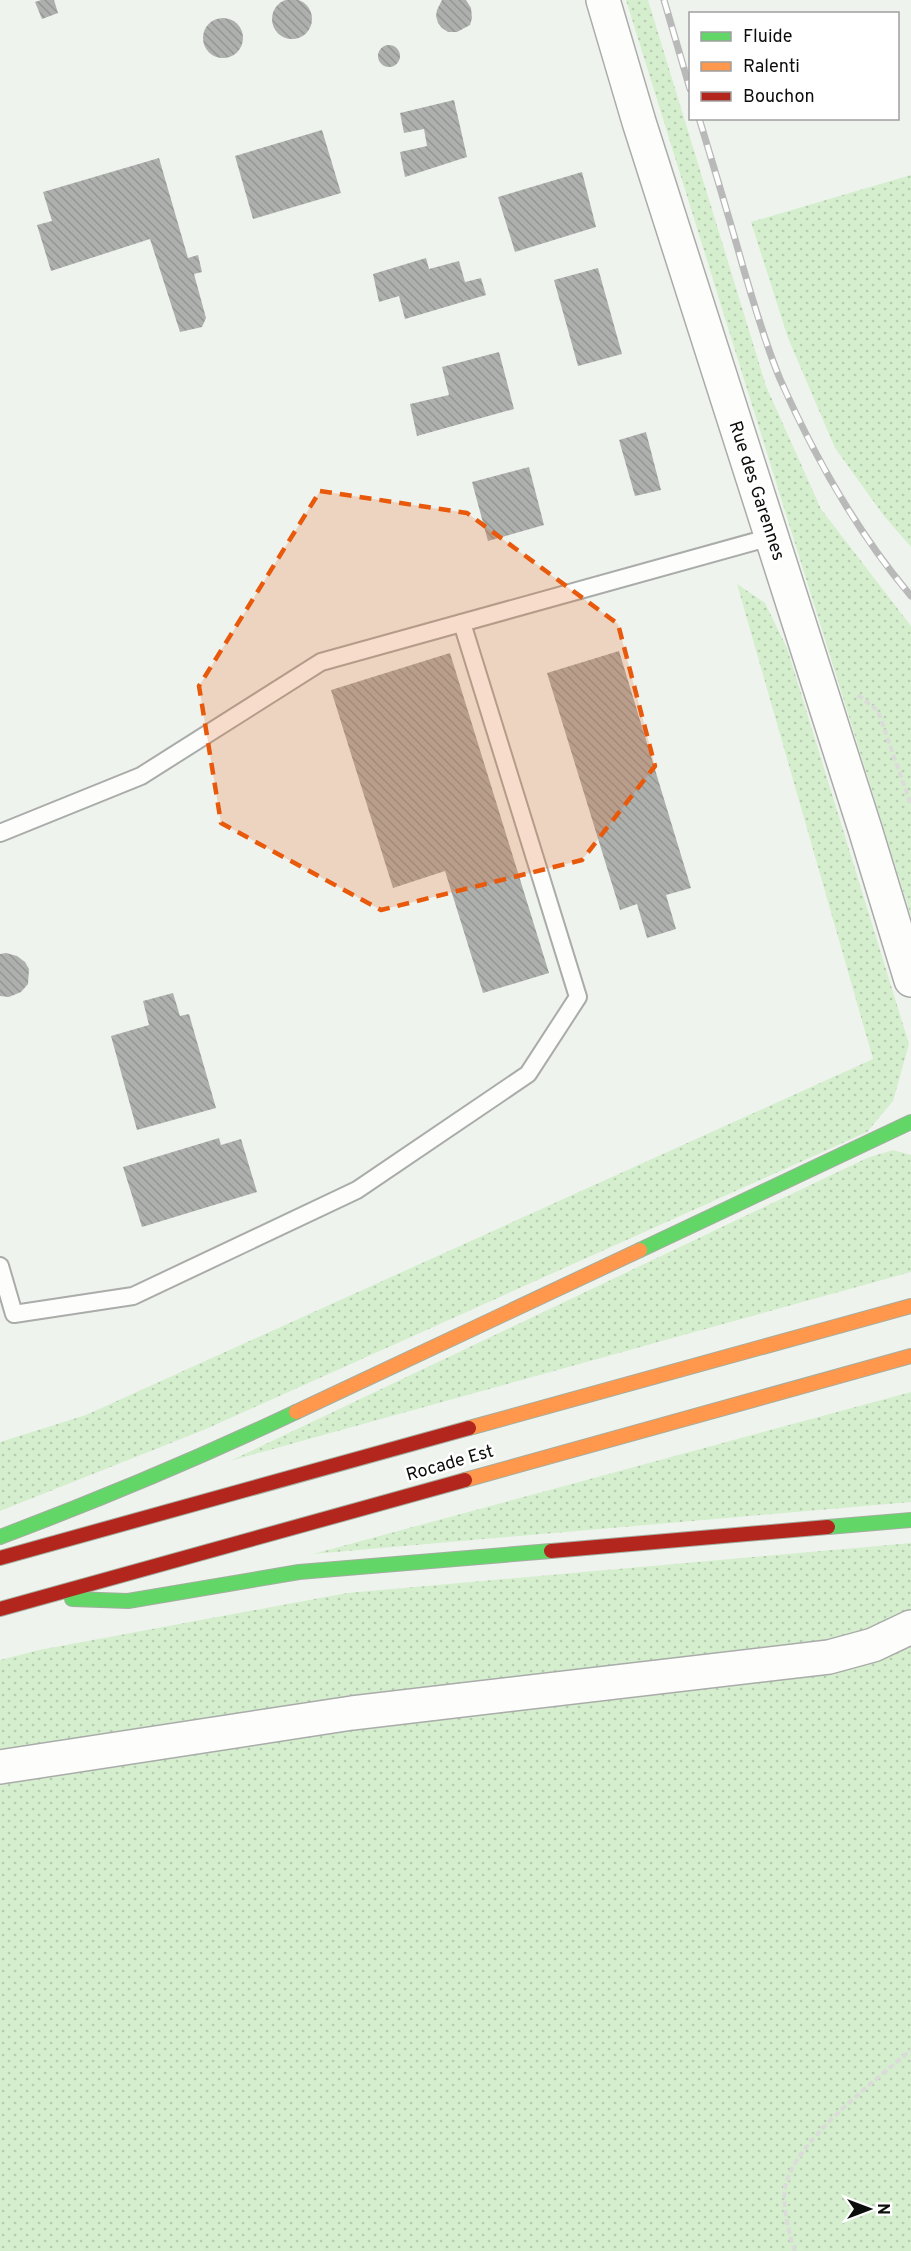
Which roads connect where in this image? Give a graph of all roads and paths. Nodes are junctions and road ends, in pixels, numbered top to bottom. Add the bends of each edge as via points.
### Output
1 (603, 0) edge
2 (771, 537) junction
3 (462, 623) junction
4 (0, 833) edge
5 (911, 980) edge
6 (911, 1122) edge
7 (0, 1266) edge
8 (911, 1306) edge
9 (911, 1356) edge
10 (911, 1520) edge
11 (0, 1536) edge
12 (0, 1558) edge
13 (40, 1598) junction
14 (0, 1609) edge
15 (911, 1627) edge
16 (0, 1767) edge
17 (911, 2050) edge
18 (795, 2251) edge

1 - 2 street, Rue des Garennes
2 - 3 lane
2 - 5 street, Rue des Garennes
3 - 4 lane via 321,662 141,776
3 - 7 lane via 578,997 528,1074 357,1191 133,1296 14,1314
6 - 11 highway via 220,1448
8 - 12 highway, Rocade Est
9 - 13 highway, Rocade Est
10 - 13 highway via 299,1572 128,1601
13 - 14 highway, Rocade Est
15 - 16 street via 873,1646 829,1657 352,1713
17 - 18 path via 838,2113 800,2154 785,2188 788,2232

